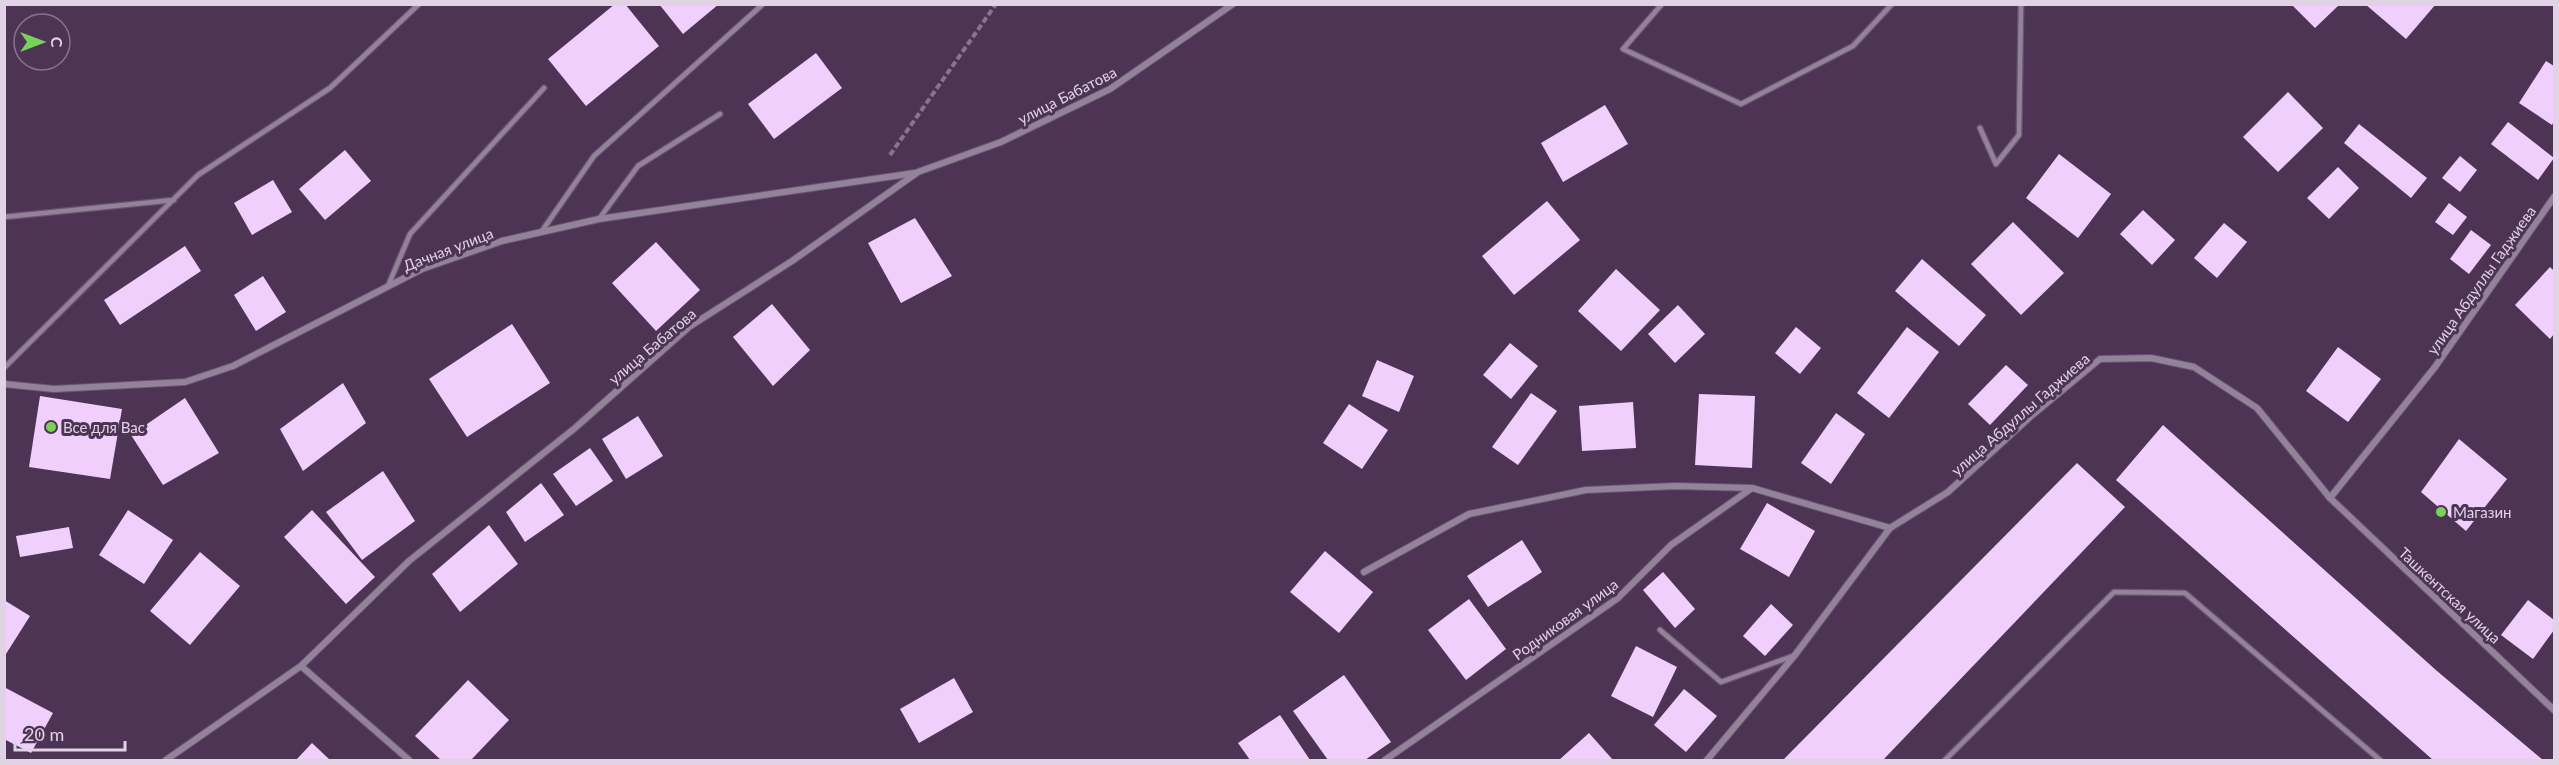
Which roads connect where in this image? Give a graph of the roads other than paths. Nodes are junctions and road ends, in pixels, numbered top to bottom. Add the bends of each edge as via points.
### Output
1 (419, 4) edge
2 (763, 4) edge
3 (1233, 4) edge
4 (1662, 4) edge
5 (1892, 4) edge
6 (2021, 4) edge
7 (544, 88) dead end
8 (720, 114) dead end
9 (1980, 128) dead end
10 (918, 172) junction
11 (2554, 196) edge
12 (174, 200) junction
13 (4, 217) edge
14 (599, 219) junction
15 (542, 231) junction
16 (388, 286) junction
17 (4, 368) edge
18 (4, 384) edge
19 (1752, 488) junction
20 (2330, 498) junction
21 (1890, 528) junction
22 (1364, 572) dead end
23 (1660, 630) dead end
24 (1795, 655) junction
25 (301, 666) junction
26 (2554, 710) edge
27 (166, 760) edge
28 (409, 760) edge
29 (1384, 760) edge
30 (1707, 760) edge
31 (1945, 760) edge
32 (2380, 760) edge

1 - 12 lane via 330,88 198,175
2 - 15 lane via 594,156
3 - 10 street, улица Бабатова via 1110,89 1001,142
4 - 5 lane via 1623,50 1741,104 1853,46
6 - 9 lane via 2019,135 1996,164
7 - 16 lane via 410,234
8 - 14 lane via 638,166
10 - 14 street, Дачная улица
10 - 25 street, улица Бабатова via 792,261 689,327 575,428 409,561
11 - 20 street, улица Абдуллы Гаджиева via 2435,368
12 - 13 lane
12 - 17 lane
14 - 15 street, Дачная улица
15 - 16 street, Дачная улица via 423,269
16 - 18 street, Дачная улица via 233,366 185,382 54,389
19 - 21 street
19 - 22 street via 1586,490 1469,514
19 - 29 street, Родниковая улица via 1671,545 1618,598
20 - 21 street, улица Абдуллы Гаджиева via 2257,408 2221,383 2194,367 2151,358 2100,359 1948,492
20 - 26 street, Ташкентская улица
21 - 24 street, улица Абдуллы Гаджиева
23 - 24 lane via 1721,682
24 - 30 street, улица Абдуллы Гаджиева
25 - 27 street, улица Бабатова
25 - 28 street
31 - 32 lane via 2114,592 2185,593

